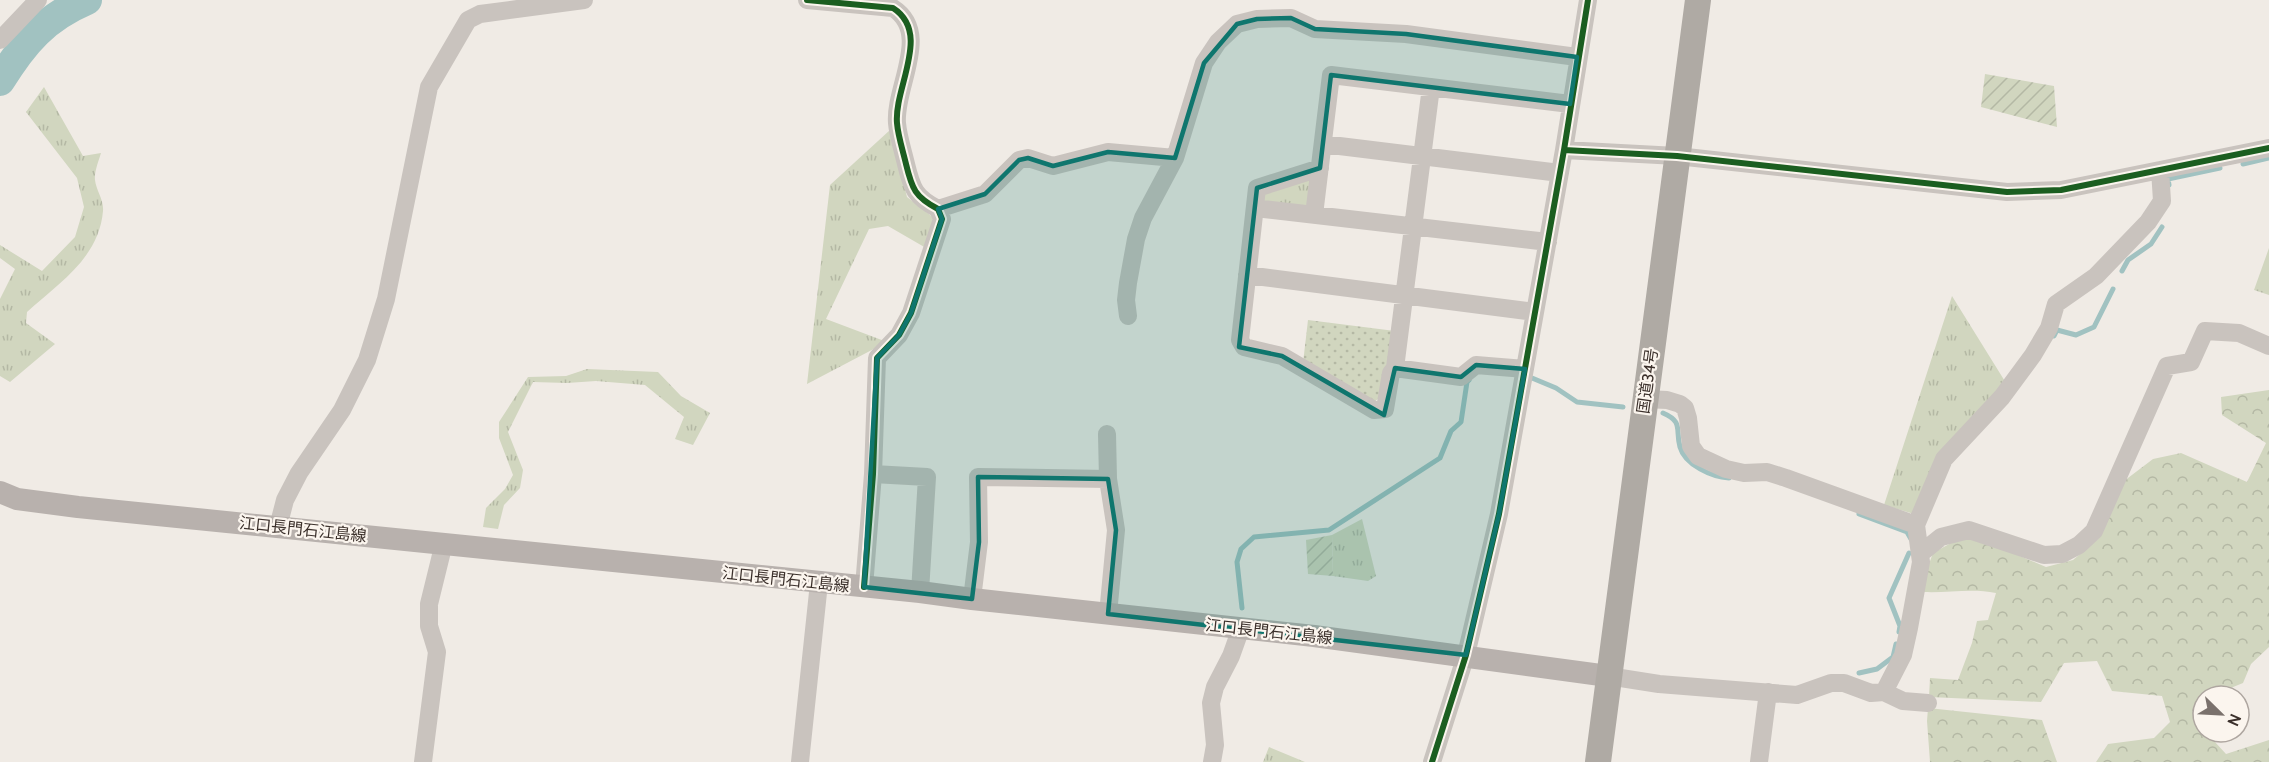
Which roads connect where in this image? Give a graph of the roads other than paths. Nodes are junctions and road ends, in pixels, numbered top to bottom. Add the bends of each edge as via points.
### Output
1 (38, 0) edge
2 (584, 0) edge
3 (807, 0) edge
4 (1588, 0) edge
5 (1698, 0) edge
6 (0, 40) edge
7 (1577, 57) junction
8 (1431, 87) junction
9 (1570, 104) junction
10 (1323, 144) junction
11 (2269, 148) edge
12 (1564, 150) junction
13 (1422, 156) junction
14 (1677, 156) junction
15 (1175, 158) junction
16 (1320, 168) junction
17 (2160, 170) junction
18 (1560, 173) junction
19 (1255, 208) junction
20 (939, 209) junction
21 (1314, 215) junction
22 (1413, 226) junction
23 (1548, 242) junction
24 (1247, 275) junction
25 (1404, 295) junction
26 (1535, 312) junction
27 (1128, 316) dead end
28 (2269, 346) edge
29 (1395, 368) junction
30 (1525, 369) junction
31 (1645, 399) junction
32 (1107, 434) dead end
33 (873, 474) junction
34 (1108, 479) junction
35 (0, 492) edge
36 (1916, 525) junction
37 (278, 527) junction
38 (444, 543) junction
39 (1920, 554) junction
40 (819, 583) junction
41 (864, 586) junction
42 (920, 592) junction
43 (972, 599) junction
44 (1108, 614) junction
45 (1241, 628) junction
46 (1466, 655) junction
47 (1608, 676) junction
48 (1768, 692) junction
49 (1884, 692) junction
50 (1928, 703) dead end
51 (423, 762) edge
52 (800, 762) edge
53 (1212, 762) edge
54 (1432, 762) edge
55 (1598, 762) edge
56 (1759, 762) edge

1 - 6 street
2 - 37 street via 480,14 468,20 429,87 378,329 342,410 285,500
3 - 20 street via 893,8 909,24 906,80 897,122 912,188 923,201
4 - 7 street
5 - 14 highway, 国道34号
7 - 9 street
7 - 15 street via 1406,34 1315,28 1291,18 1237,24 1204,63
8 - 9 street
8 - 10 street via 1331,75
8 - 13 street
9 - 12 street
10 - 13 street
10 - 16 street
11 - 17 street
12 - 14 street
12 - 18 street
13 - 18 street
13 - 22 street
14 - 17 street via 2007,192 2061,190
14 - 31 highway, 国道34号
15 - 20 street via 1108,152 1053,166 1028,158 1019,160 985,194
15 - 27 street via 1136,239 1126,300
16 - 19 street via 1257,188
16 - 21 street
17 - 36 street via 2162,201 2148,222 2096,276 2056,304 2049,328 2033,356 2002,397 1944,459
18 - 23 street
19 - 21 street
19 - 24 street
20 - 33 street via 942,219 910,313 900,335 877,358
21 - 22 street
22 - 23 street
22 - 25 street
23 - 26 street
24 - 25 street
24 - 29 street via 1240,340 1244,347 1282,356 1374,410 1385,409
25 - 26 street
25 - 29 street
26 - 30 street
28 - 39 street via 2239,333 2205,331 2191,362 2167,366 2094,531 2079,545 2062,554 2044,555 1969,530 1941,537
29 - 30 street via 1461,377 1476,365
30 - 46 street via 1499,514
31 - 36 street via 1667,400 1685,408 1691,446 1698,456 1710,462 1744,473 1767,472
31 - 47 highway, 国道34号
32 - 34 street
33 - 41 street
33 - 42 street via 927,477
34 - 43 street via 978,477 980,542
34 - 44 street via 1116,530
35 - 37 main road, 江口長門石江島線 via 16,499 78,507
36 - 39 street
37 - 38 main road, 江口長門石江島線
38 - 40 main road, 江口長門石江島線
38 - 51 street via 429,604 429,626 436,652
39 - 49 street via 1903,655
40 - 41 main road, 江口長門石江島線
40 - 52 street
41 - 42 main road, 江口長門石江島線
42 - 43 main road, 江口長門石江島線
43 - 44 main road, 江口長門石江島線
44 - 45 main road, 江口長門石江島線
45 - 46 main road, 江口長門石江島線
45 - 53 street via 1211,703 1215,745
46 - 47 main road, 江口長門石江島線
46 - 54 street
47 - 48 street
47 - 55 highway, 国道34号
48 - 49 street via 1797,695 1831,682 1871,693
48 - 56 street
49 - 50 street via 1902,701

